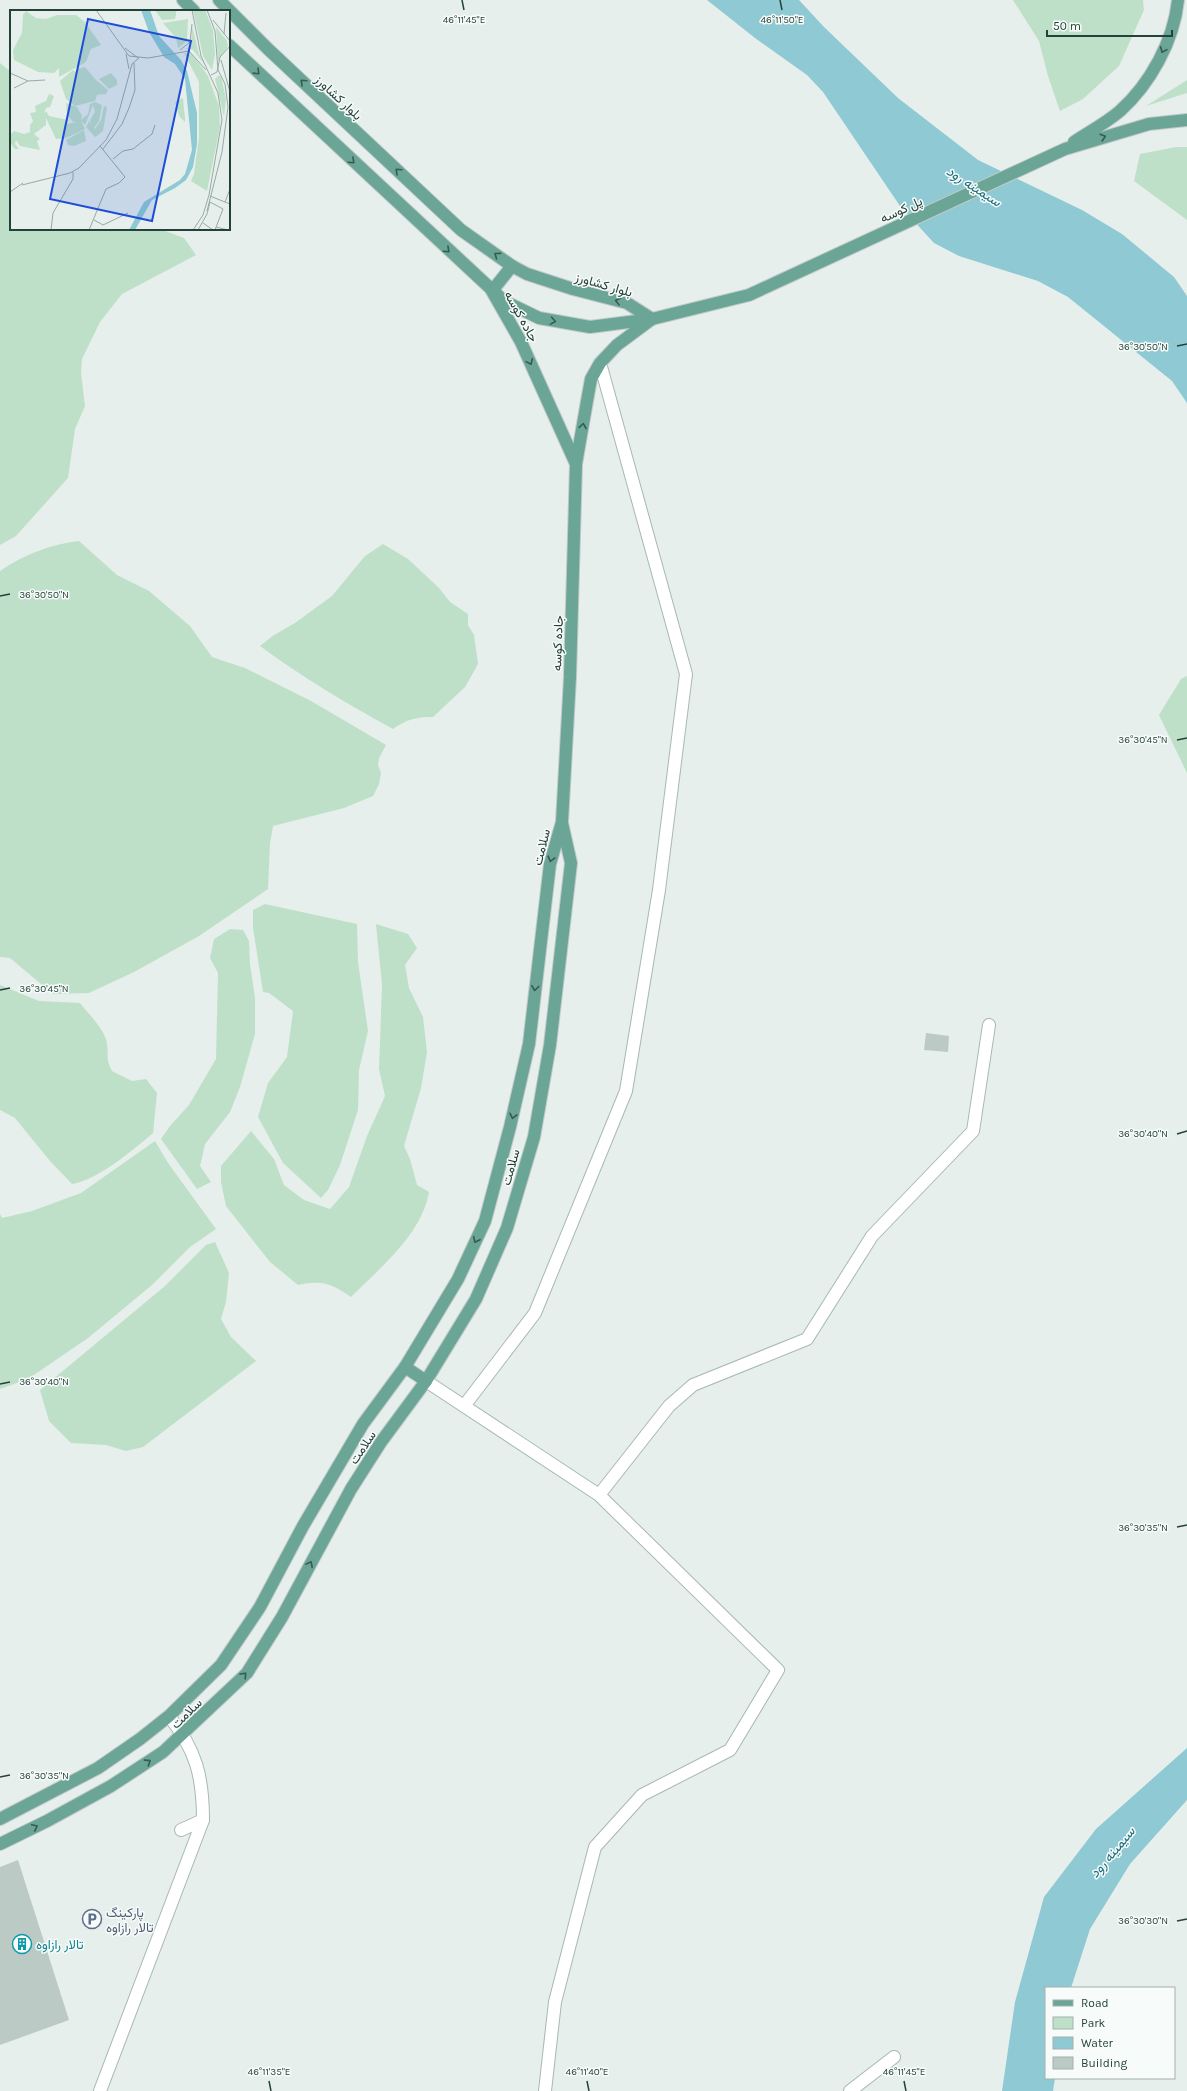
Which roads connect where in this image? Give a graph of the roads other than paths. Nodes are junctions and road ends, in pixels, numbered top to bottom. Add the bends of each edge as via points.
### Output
1 (183, 0) edge
2 (219, 0) edge
3 (1178, 0) edge
4 (193, 10) edge
5 (229, 10) edge
6 (230, 11) edge
7 (230, 46) edge
8 (1187, 120) edge
9 (1065, 149) junction
10 (512, 266) junction
11 (492, 291) junction
12 (652, 319) junction
13 (600, 363) junction
14 (576, 464) junction
15 (562, 822) junction
16 (989, 1025) dead end
17 (405, 1367) junction
18 (426, 1381) junction
19 (464, 1406) junction
20 (599, 1495) junction
21 (169, 1716) junction
22 (184, 1734) junction
23 (0, 1819) edge
24 (203, 1820) junction
25 (181, 1830) dead end
26 (0, 1844) edge
27 (894, 2057) dead end
28 (100, 2091) edge
29 (545, 2091) edge
30 (850, 2091) edge

1 - 4 main road
5 -> 2 main road, بلوار کشاورز
3 -> 9 main road via 1177,13 1149,79 1120,111
10 -> 6 main road, بلوار کشاورز via 461,230 268,50
7 -> 11 main road
9 -> 8 main road via 1148,124
9 - 12 main road, پل کوسه via 749,295
10 - 11 main road
12 -> 10 main road, بلوار کشاورز via 627,303 573,289 527,274
11 -> 12 main road via 504,301 546,320 590,327
11 -> 14 main road, جاده کوسه via 522,342
12 - 13 main road, جاده کوسه via 617,345
14 -> 13 main road, جاده کوسه via 591,379
13 - 19 street via 686,674 659,890 626,1090 535,1313
14 - 15 main road, جاده کوسه via 570,677
15 -> 17 main road, سلامت via 550,864 529,1044 485,1221 458,1279
15 - 18 main road, سلامت via 571,862 550,1045 534,1137 507,1228 476,1299
16 - 20 street via 973,1131 872,1236 806,1339 693,1385 669,1406
17 - 18 main road
17 - 21 main road, سلامت via 363,1424 303,1526 260,1607 221,1665
18 - 19 street
22 -> 18 main road, سلامت via 247,1673 282,1617 351,1489 381,1442
19 - 20 street
20 - 29 street via 778,1670 730,1750 642,1795 595,1847 555,2002
21 - 22 street
21 - 23 main road, سلامت via 98,1768
22 - 24 street via 193,1753 203,1792
26 -> 22 main road, سلامت via 111,1786 163,1752
24 - 25 street
24 - 28 street
27 - 30 street

